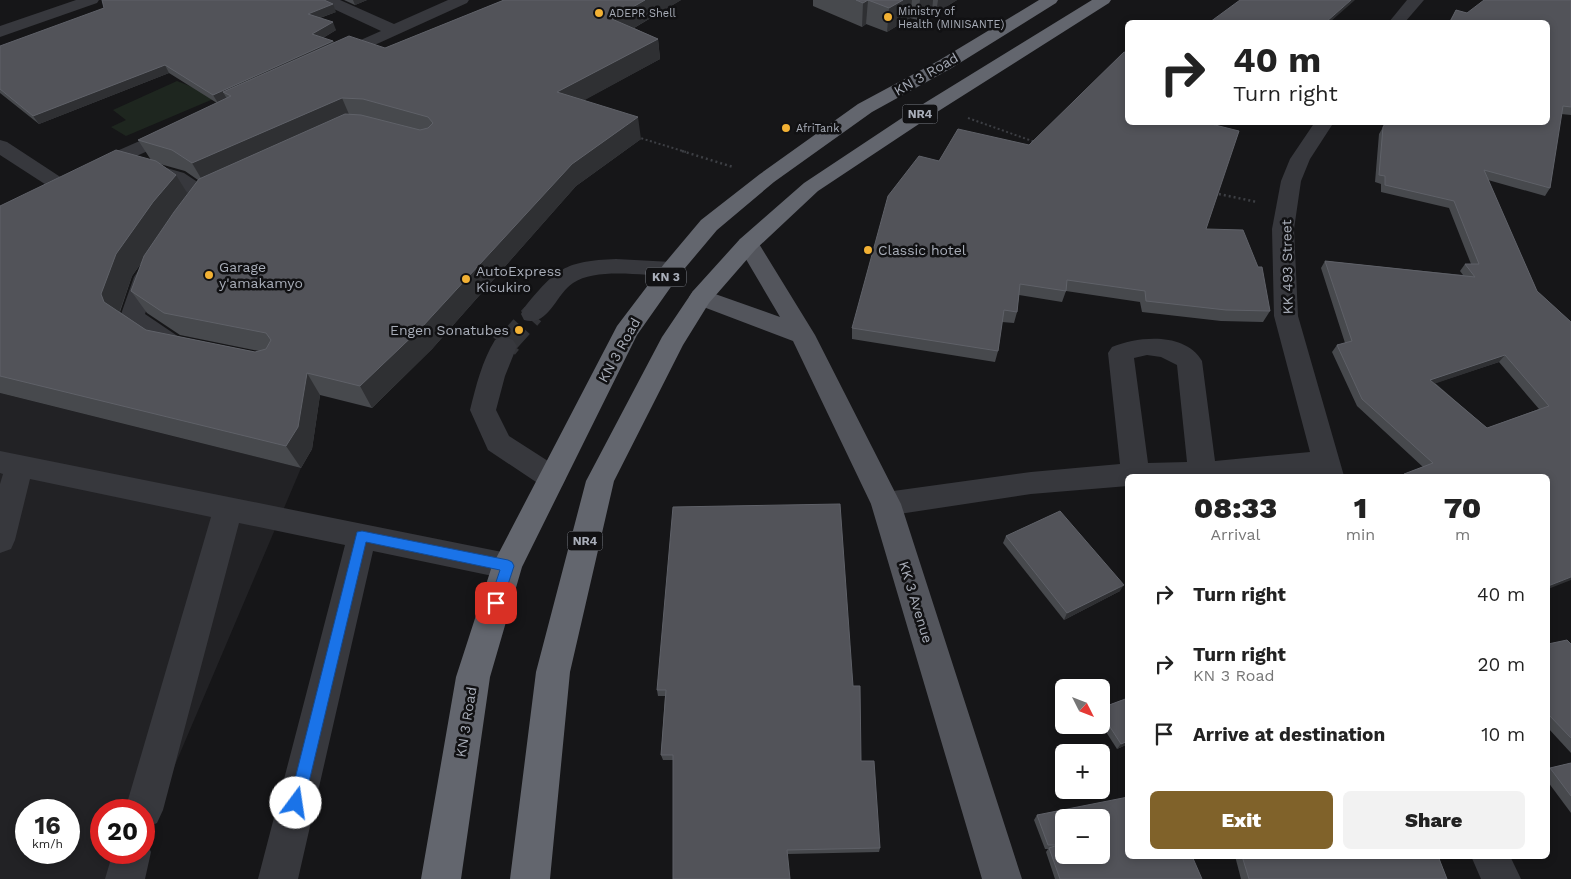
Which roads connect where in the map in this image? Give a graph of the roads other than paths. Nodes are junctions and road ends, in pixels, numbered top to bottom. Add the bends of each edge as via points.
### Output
1 (91, 0) edge
2 (327, 0) edge
3 (461, 0) edge
4 (1050, 0) edge
5 (1103, 0) edge
6 (1416, 0) edge
7 (1399, 20) edge
8 (395, 31) junction
9 (0, 32) edge
10 (320, 65) edge
11 (195, 122) edge
12 (1323, 125) edge
13 (0, 146) edge
14 (114, 159) junction
15 (709, 226) joint
16 (177, 230) edge
17 (748, 244) junction
18 (162, 253) edge
19 (672, 270) junction
20 (701, 297) junction
21 (533, 314) tunnel mouth
22 (803, 335) junction
23 (504, 346) tunnel mouth
24 (211, 352) edge
25 (10, 464) edge
26 (1327, 469) edge
27 (1202, 472) junction
28 (1135, 474) joint
29 (1125, 475) edge
30 (552, 478) junction
31 (886, 504) junction
32 (228, 509) junction
33 (362, 536) junction
34 (0, 540) edge
35 (508, 566) junction
36 (147, 799) edge
37 (1491, 859) edge
38 (128, 864) edge
39 (124, 879) edge
40 (278, 879) edge
41 (441, 879) edge
42 (530, 879) edge
43 (1002, 879) edge
44 (1501, 879) edge

1 - 9 street
2 - 8 street
3 - 8 street
4 - 15 highway, KN 3 Road / NR4 via 944,65 865,108 767,178
5 - 17 highway, NR4 via 1042,36 811,187
6 - 7 street
8 - 10 street
11 - 14 street
12 - 26 street, KK 493 Street via 1300,159 1291,181 1283,229 1286,316
13 - 14 street via 50,188
14 - 16 street via 177,177 213,192
15 - 19 highway, KN 3 Road / KN 3
17 - 20 highway, NR4
17 - 22 main road, KK 3 Avenue
18 - 24 street via 146,277 132,317 172,344
19 - 21 street via 592,268 573,273 563,278
19 - 30 highway, KN 3 Road / KN 3 via 626,332
20 - 22 main road
20 - 42 highway, NR4 via 671,343 600,481 553,672
22 - 31 main road, KK 3 Avenue
23 - 30 street via 483,410 498,443
25 - 32 street
25 - 34 street
26 - 27 street
27 - 28 street
27 - 28 street via 1189,361 1177,352 1135,346 1121,353
29 - 31 street via 1031,483
30 - 35 highway, KN 3 Road
31 - 43 main road, KK 3 Avenue
32 - 33 street
32 - 36 street
33 - 35 street
33 - 40 street
35 - 41 highway, KN 3 Road via 473,677
37 - 44 street
38 - 39 street

